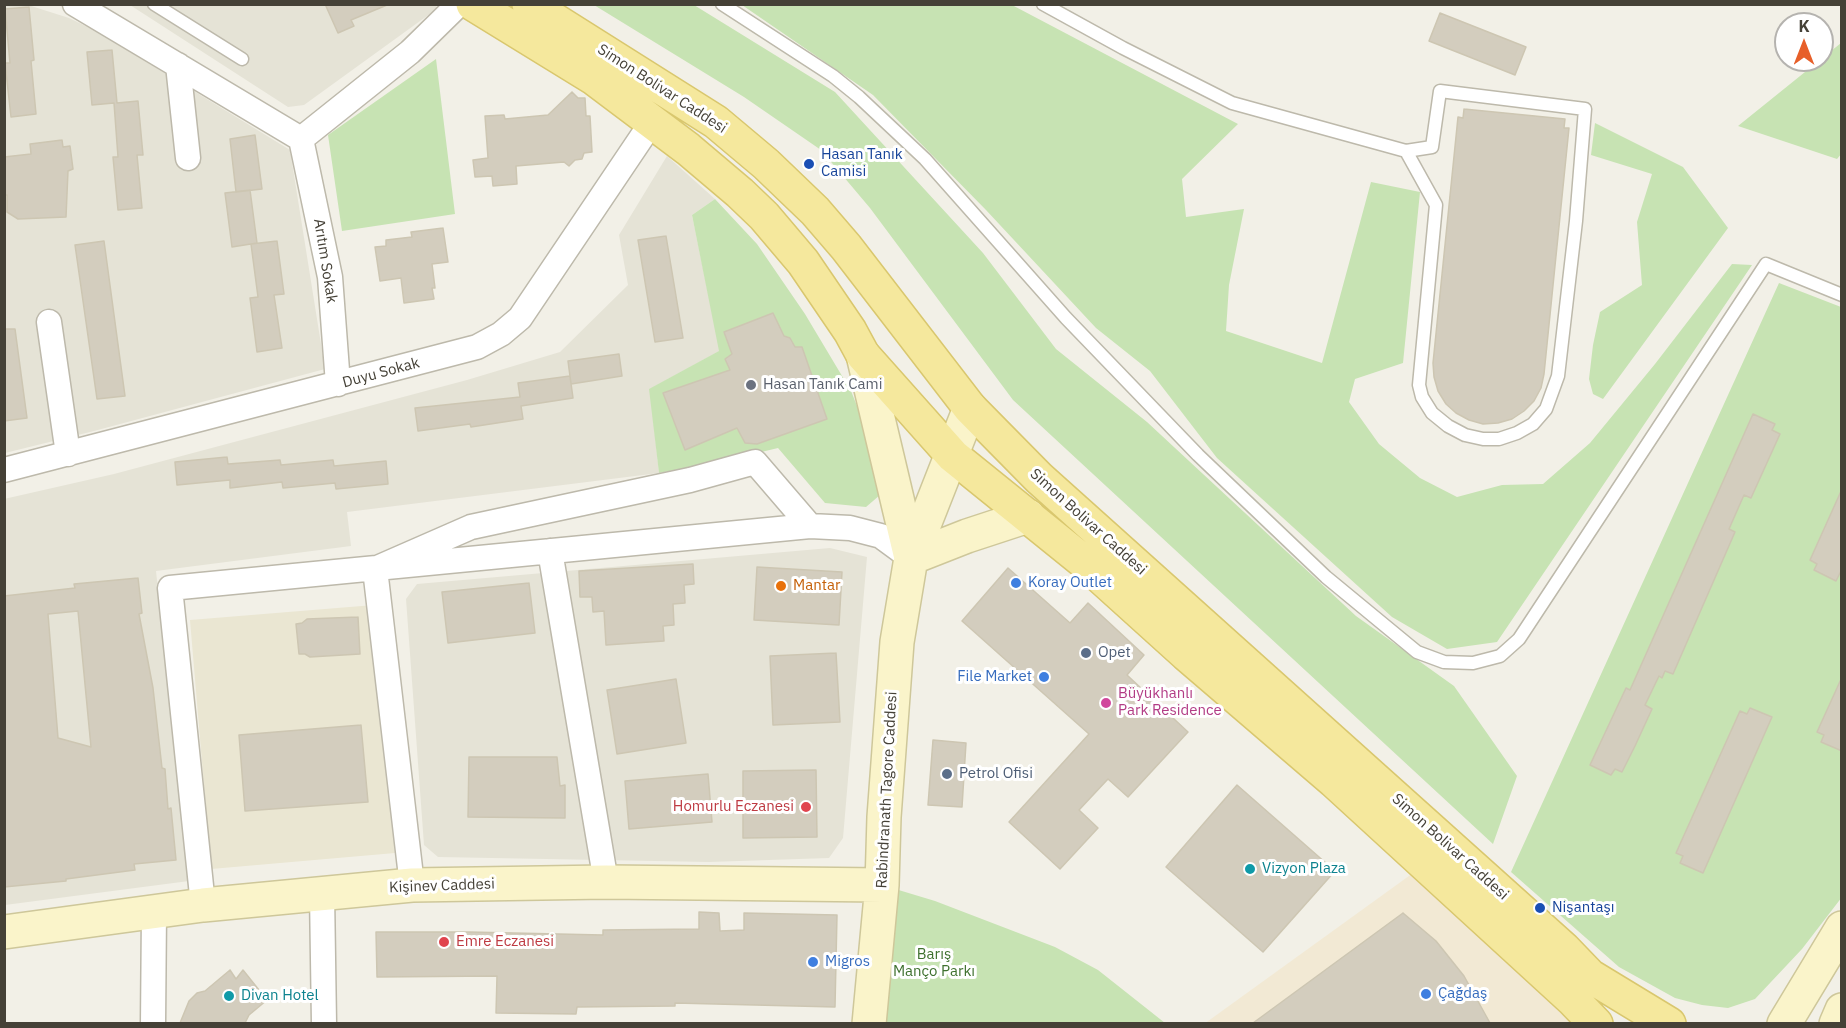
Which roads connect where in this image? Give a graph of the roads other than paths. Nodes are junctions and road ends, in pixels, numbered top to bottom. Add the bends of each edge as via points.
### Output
1 (75, 4) edge
2 (154, 4) edge
3 (459, 4) edge
4 (473, 4) edge
5 (529, 4) edge
6 (722, 4) edge
7 (1043, 4) edge
8 (242, 59) dead end
9 (178, 65) junction
10 (652, 122) junction
11 (301, 139) junction
12 (1406, 152) junction
13 (188, 158) dead end
14 (1842, 295) edge
15 (49, 322) dead end
16 (863, 355) junction
17 (338, 384) junction
18 (970, 408) junction
19 (68, 454) junction
20 (953, 456) junction
21 (4, 470) edge
22 (1028, 516) junction
23 (810, 526) junction
24 (550, 551) junction
25 (911, 558) junction
26 (375, 569) junction
27 (606, 882) junction
28 (412, 885) junction
29 (882, 885) junction
30 (322, 893) junction
31 (203, 905) junction
32 (154, 912) junction
33 (1842, 928) edge
34 (4, 932) edge
35 (1842, 1010) edge
36 (1790, 1014) edge
37 (153, 1023) edge
38 (324, 1023) edge
39 (869, 1023) edge
40 (1596, 1023) edge
41 (1669, 1023) edge
42 (1760, 1023) edge
43 (1836, 1023) edge

1 - 9 street
2 - 8 lane
3 - 11 street via 410,52
4 - 10 main road, Simon Bolivar Caddesi via 595,79
5 - 18 main road, Simon Bolivar Caddesi via 716,122 791,187 846,247
6 - 14 lane via 859,97 925,159 1066,318 1198,455 1326,577 1417,652 1444,662 1473,663 1500,656 1519,639 1766,264
7 - 12 lane via 1232,103
9 - 11 street
9 - 13 street
10 - 16 main road, Simon Bolivar Caddesi via 688,149 784,238
10 - 17 street, Duyu Sokak via 520,318 501,334 477,347
11 - 17 street, Arıtım Sokak via 330,277
12 - 12 lane via 1432,147 1440,91 1585,109 1558,376 1546,409 1533,424 1517,433 1499,439 1465,435 1432,413 1422,397 1419,385 1436,205
15 - 19 street
16 - 20 main road, Simon Bolivar Caddesi
16 - 25 main road, Rabindranath Tagore Caddesi
17 - 19 street, Duyu Sokak
18 - 20 main road, Rabindranath Tagore Caddesi
18 - 41 main road, Simon Bolivar Caddesi via 1039,478 1590,976
19 - 21 street, Duyu Sokak
20 - 22 main road, Simon Bolivar Caddesi
20 - 25 main road, Rabindranath Tagore Caddesi
22 - 25 main road
22 - 40 main road, Simon Bolivar Caddesi via 1334,781
23 - 24 street
23 - 25 street via 850,528 882,536
23 - 26 street via 755,462 690,480 471,527
24 - 26 street
24 - 27 street
25 - 29 main road, Rabindranath Tagore Caddesi via 897,642
26 - 28 street
26 - 31 street via 170,588
27 - 28 main road, Kişinev Caddesi
27 - 29 main road, Kişinev Caddesi
28 - 30 main road, Kişinev Caddesi
29 - 39 main road, Rabindranath Tagore Caddesi
30 - 31 main road, Kişinev Caddesi
30 - 38 street
31 - 32 main road, Kişinev Caddesi
32 - 34 main road, Kişinev Caddesi
32 - 37 street
33 - 36 main road
35 - 43 main road
36 - 42 main road

